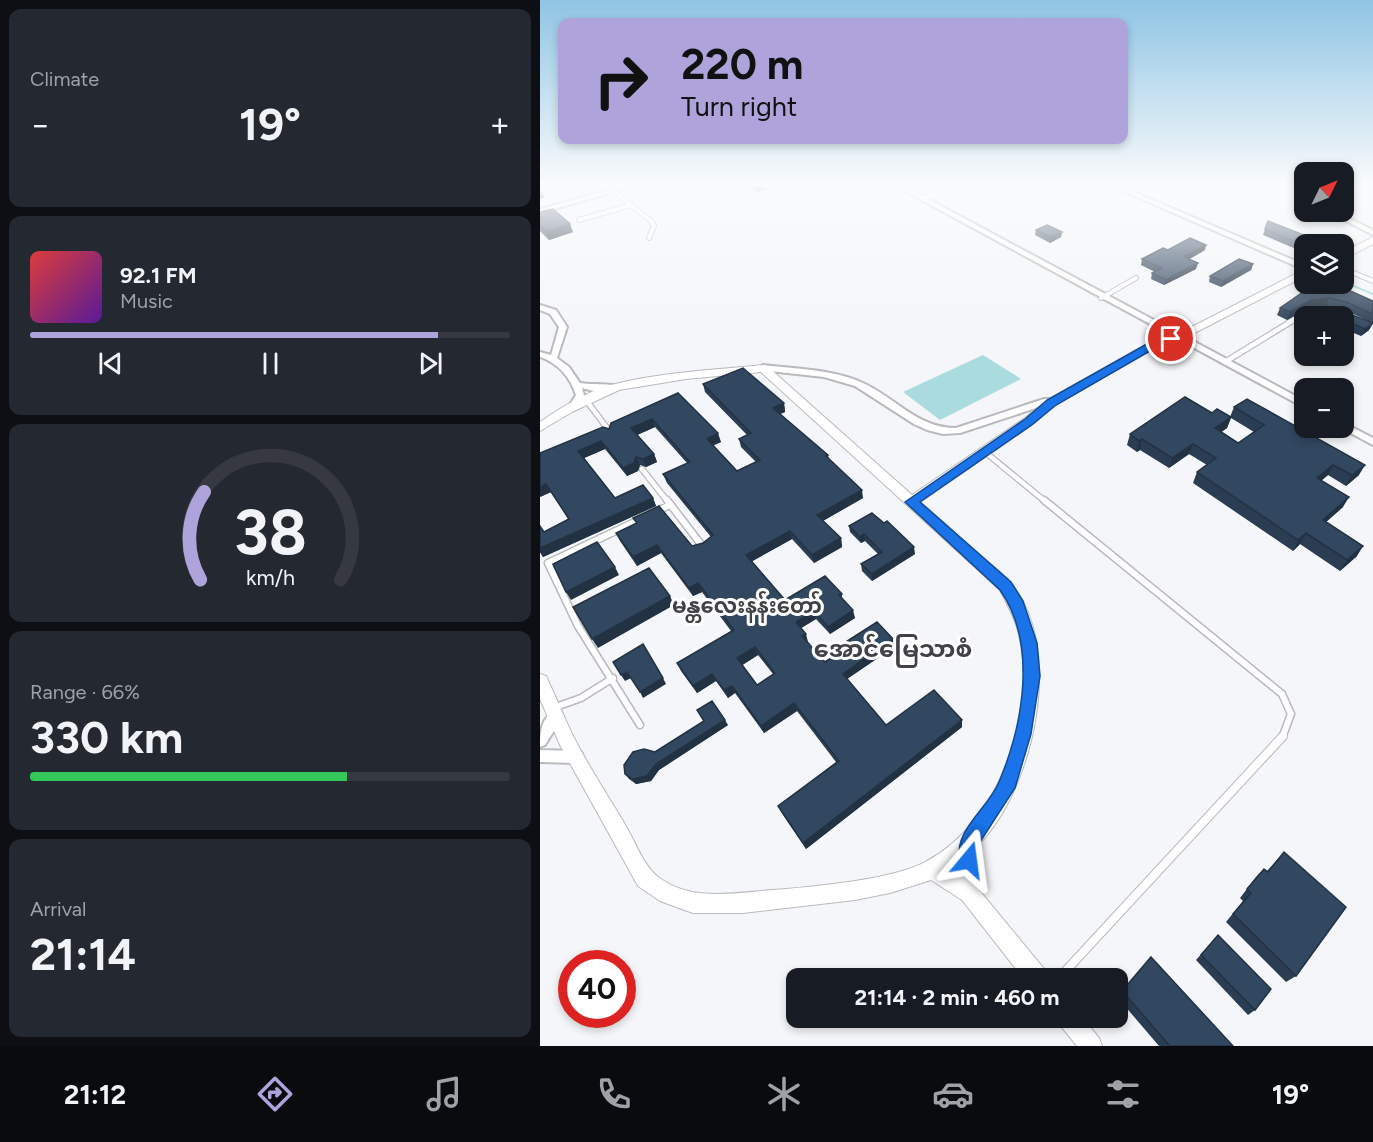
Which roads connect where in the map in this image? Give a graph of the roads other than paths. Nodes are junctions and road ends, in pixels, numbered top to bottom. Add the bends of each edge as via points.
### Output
1 (651, 233) edge
2 (983, 233) edge
3 (1221, 233) edge
4 (649, 238) dead end
5 (1373, 240) edge
6 (1354, 250) edge
7 (1294, 265) edge
8 (1354, 273) edge
9 (1294, 276) edge
10 (1136, 278) dead end
11 (1373, 281) edge
12 (1101, 298) junction
13 (540, 307) edge
14 (1294, 319) edge
15 (1179, 337) junction
16 (540, 354) edge
17 (554, 357) junction
18 (1225, 362) junction
19 (763, 368) junction
20 (578, 385) junction
21 (616, 387) junction
22 (1294, 399) edge
23 (1052, 402) junction
24 (580, 403) junction
25 (540, 427) edge
26 (1354, 432) edge
27 (611, 433) edge
28 (1373, 442) edge
29 (985, 452) junction
30 (642, 469) edge
31 (911, 502) junction
32 (669, 505) junction
33 (703, 547) edge
34 (613, 678) junction
35 (540, 681) edge
36 (554, 712) junction
37 (640, 725) dead end
38 (540, 741) edge
39 (540, 756) edge
40 (576, 757) junction
41 (969, 843) junction
42 (933, 870) junction
43 (969, 893) junction
44 (1029, 968) edge
45 (1068, 968) edge
46 (1077, 1028) edge
47 (1091, 1046) edge

1 - 4 lane
2 - 12 street
3 - 7 street
5 - 6 street
8 - 11 lane
9 - 15 street
10 - 12 lane
12 - 15 street
13 - 17 street via 553,312 563,327
14 - 18 lane
15 - 18 street
15 - 23 street via 1158,342
16 - 17 street
17 - 20 street
18 - 22 street
19 - 21 street
19 - 23 street via 856,383 924,425 944,431 957,431
19 - 31 street
20 - 21 street
20 - 24 street
21 - 24 street
23 - 29 street
24 - 25 street
24 - 27 lane
26 - 28 street
29 - 31 street
29 - 45 lane via 1273,686 1282,694 1291,714 1285,734
30 - 32 lane
31 - 41 street via 1005,586 1016,601 1029,643 1032,676 1023,734 1006,788
32 - 33 lane
32 - 34 lane via 548,563 594,657
34 - 36 lane
34 - 37 lane
35 - 36 street
36 - 38 street
36 - 40 street
39 - 40 street
40 - 42 street via 645,879 664,895 693,903 760,901 850,890
41 - 42 street
41 - 43 street
42 - 43 street
43 - 44 street
46 - 47 street

